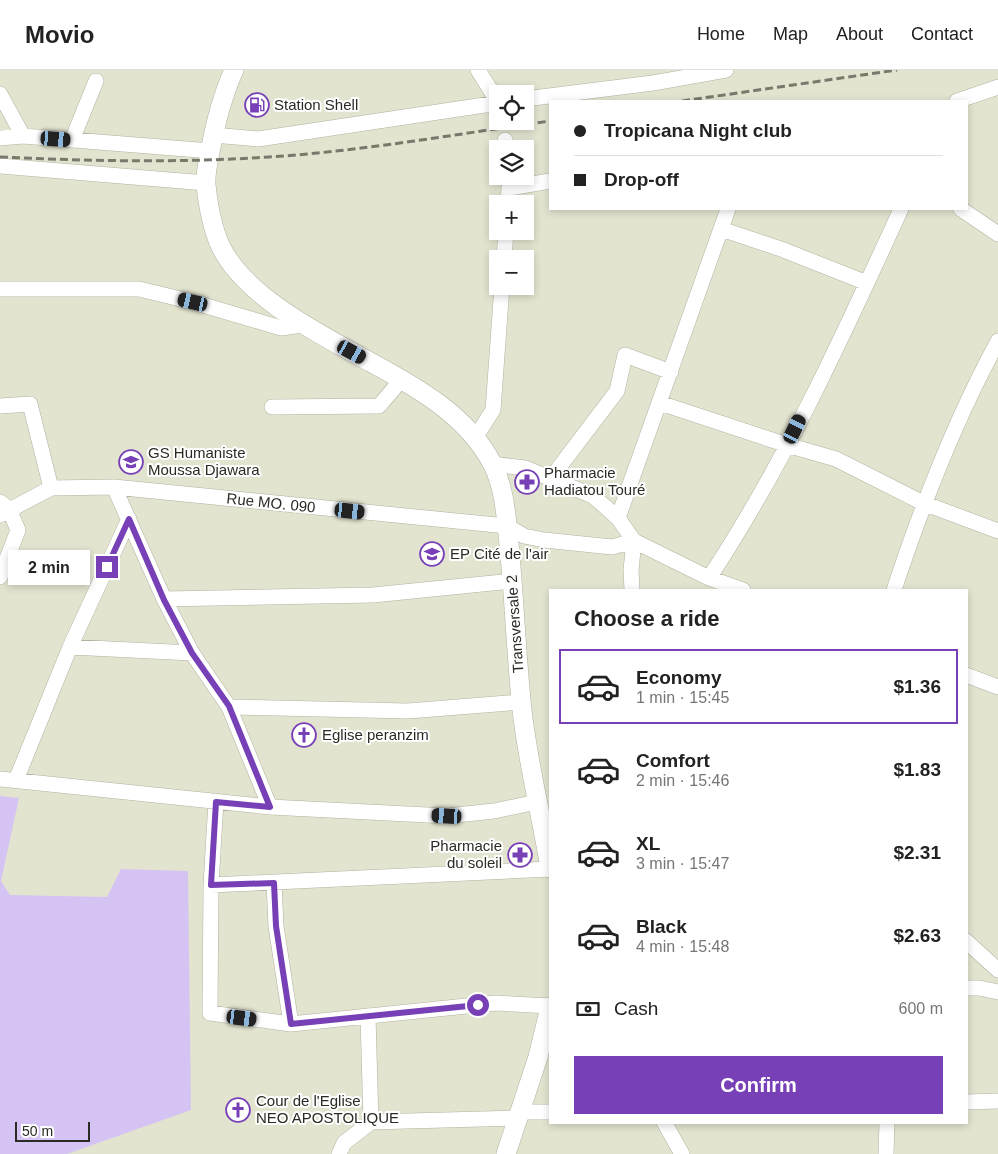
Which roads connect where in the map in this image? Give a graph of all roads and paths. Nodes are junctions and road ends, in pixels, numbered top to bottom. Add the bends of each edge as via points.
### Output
1 (234, 70) edge
2 (478, 70) edge
3 (726, 70) edge
4 (652, 76) edge
5 (96, 81) dead end
6 (489, 88) edge
7 (998, 88) edge
8 (0, 94) edge
9 (534, 97) edge
10 (960, 100) edge
11 (489, 103) edge
12 (23, 136) junction
13 (0, 138) edge
14 (72, 140) junction
15 (212, 143) junction
16 (0, 166) edge
17 (534, 181) edge
18 (549, 181) edge
19 (206, 183) junction
20 (728, 210) edge
21 (901, 210) edge
22 (962, 210) edge
23 (722, 229) junction
24 (998, 234) edge
25 (867, 283) junction
26 (0, 289) edge
27 (501, 295) edge
28 (302, 325) junction
29 (998, 341) edge
30 (671, 372) junction
31 (402, 380) junction
32 (660, 403) junction
33 (0, 406) edge
34 (272, 407) dead end
35 (476, 438) junction
36 (786, 445) junction
37 (492, 464) junction
38 (551, 478) junction
39 (114, 487) junction
40 (51, 488) junction
41 (923, 503) junction
42 (3, 508) edge
43 (618, 518) junction
44 (129, 519) junction
45 (507, 526) junction
46 (998, 531) edge
47 (634, 541) junction
48 (0, 577) edge
49 (709, 578) junction
50 (512, 581) junction
51 (632, 589) edge
52 (738, 589) edge
53 (894, 589) edge
54 (164, 600) junction
55 (70, 647) junction
56 (192, 653) junction
57 (968, 677) edge
58 (998, 687) edge
59 (521, 702) junction
60 (229, 706) junction
61 (0, 779) edge
62 (16, 780) junction
63 (216, 802) junction
64 (537, 802) junction
65 (270, 807) junction
66 (546, 821) edge
67 (549, 856) edge
68 (549, 868) edge
69 (274, 883) junction
70 (211, 885) junction
71 (968, 943) edge
72 (998, 970) edge
73 (968, 988) edge
74 (998, 992) edge
75 (549, 1007) edge
76 (549, 1011) edge
77 (368, 1016) junction
78 (291, 1024) junction
79 (998, 1101) edge
80 (968, 1102) edge
81 (549, 1112) edge
82 (520, 1115) junction
83 (370, 1122) junction
84 (665, 1124) edge
85 (887, 1124) edge
86 (339, 1154) edge
87 (506, 1154) edge
88 (682, 1154) edge
89 (886, 1154) edge

1 - 15 main road, Transversale 2
2 - 6 street
3 - 4 street
4 - 9 street
5 - 14 street
7 - 10 street
8 - 12 street
11 - 15 street via 258,139
12 - 13 street
12 - 14 street
14 - 15 street
15 - 19 main road, Transversale 2
16 - 19 street
17 - 18 street
19 - 28 main road, Transversale 2 via 212,220 221,246 237,269 266,298
20 - 23 street
21 - 25 street
22 - 24 street
23 - 25 street
23 - 30 street
25 - 36 street
26 - 28 street via 139,289 282,328
27 - 35 street via 493,410
28 - 31 main road, Transversale 2
29 - 41 street
30 - 32 street
30 - 38 street via 624,355 618,392
31 - 34 street via 379,406
31 - 35 main road, Transversale 2 via 446,409
32 - 36 street
32 - 43 street
33 - 40 street via 30,404
35 - 37 main road, Transversale 2
36 - 41 street via 836,459
36 - 49 street via 745,524
37 - 38 street via 525,468
37 - 45 main road, Transversale 2 via 502,488
38 - 43 street via 593,496
39 - 40 street, Rue MO. 090
39 - 44 street
39 - 45 street, Rue MO. 090
40 - 42 street, Rue MO. 090
41 - 46 street
41 - 53 street
42 - 48 street via 18,530
43 - 47 street
44 - 54 street
44 - 55 street
45 - 47 street, Rue MO. 090 via 524,536 544,540 612,547
45 - 50 main road, Transversale 2
47 - 49 street
47 - 51 street
49 - 52 street
50 - 54 street via 374,595
50 - 59 main road, Transversale 2
54 - 56 street
55 - 56 street
55 - 62 street
56 - 60 street
57 - 58 street
59 - 60 street via 408,711
59 - 64 main road, Transversale 2
60 - 65 street
61 - 62 street
62 - 63 street
63 - 65 street
63 - 70 street
64 - 65 street via 447,816
64 - 66 main road, Transversale 2
66 - 67 main road, Transversale 2
68 - 69 street
69 - 70 street
69 - 78 street via 276,926
70 - 78 street via 210,1013
71 - 72 street
73 - 74 street
75 - 77 street via 496,1003
76 - 82 main road
77 - 78 street
77 - 83 street
79 - 80 street
81 - 82 street
82 - 83 street
82 - 87 main road
83 - 86 street via 344,1142
84 - 88 street
85 - 89 street

